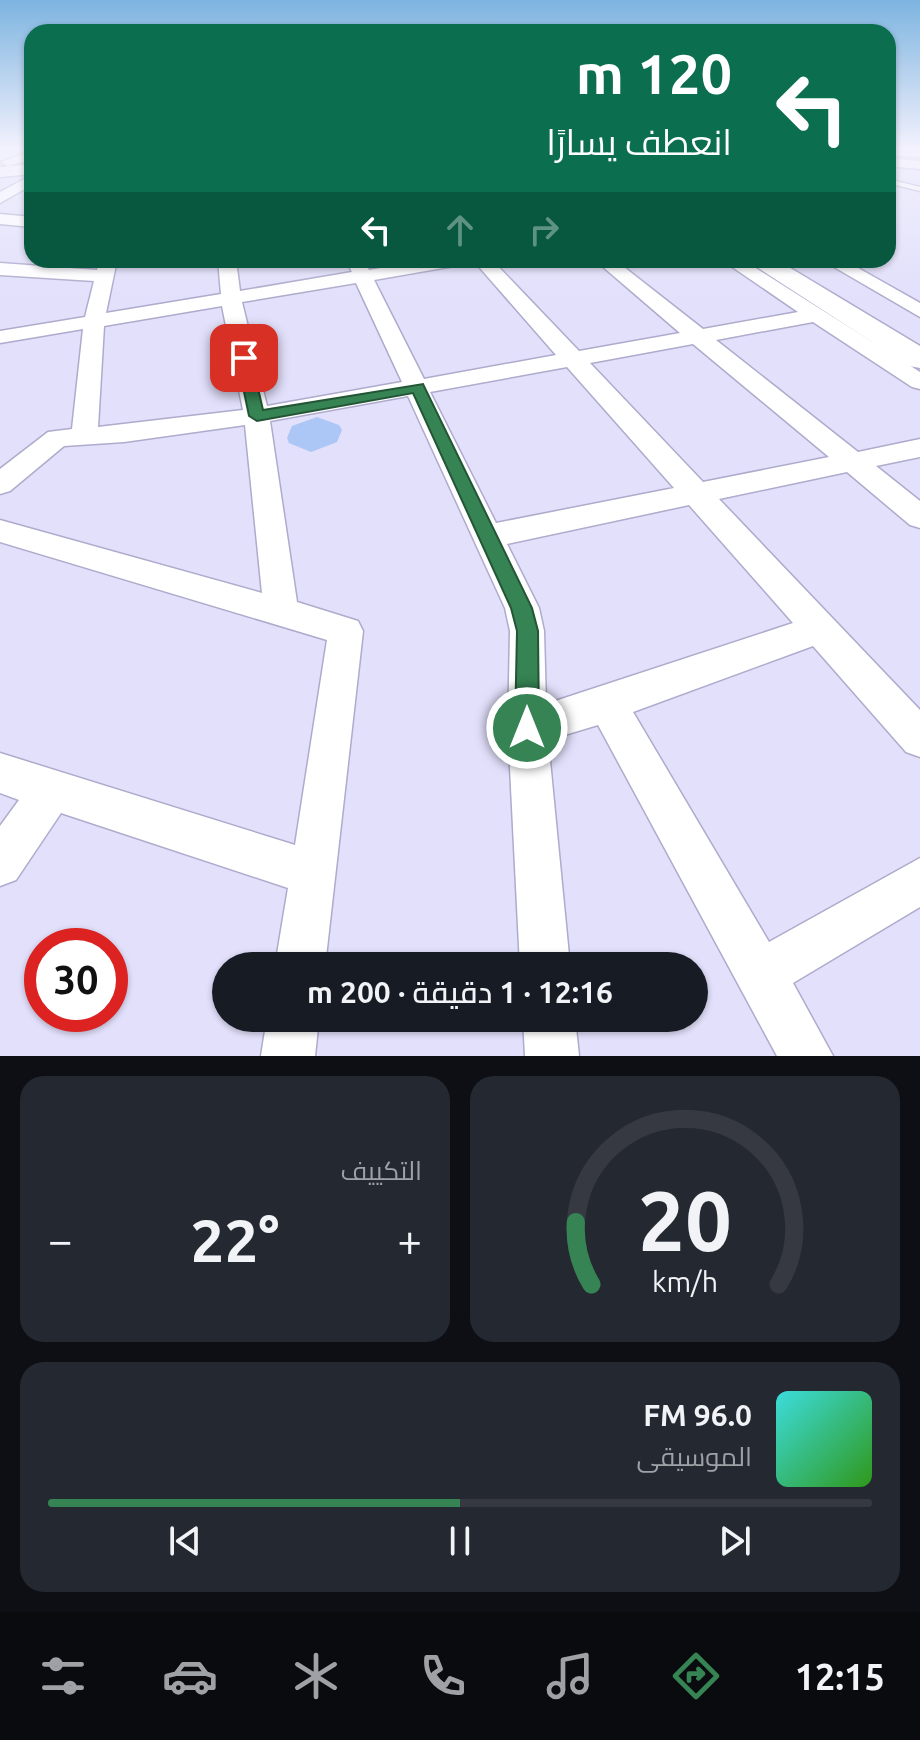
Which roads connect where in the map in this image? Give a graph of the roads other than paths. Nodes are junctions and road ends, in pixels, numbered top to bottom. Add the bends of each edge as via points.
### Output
1 (0, 219) edge
2 (24, 221) edge
3 (106, 268) edge
4 (228, 268) edge
5 (359, 268) edge
6 (489, 268) edge
7 (614, 268) edge
8 (744, 268) edge
9 (772, 268) edge
10 (808, 268) edge
11 (845, 268) edge
12 (0, 269) edge
13 (231, 299) junction
14 (920, 311) edge
15 (817, 315) junction
16 (94, 322) junction
17 (920, 334) edge
18 (2, 339) edge
19 (698, 339) junction
20 (920, 359) edge
21 (573, 360) junction
22 (920, 382) edge
23 (418, 387) junction
24 (257, 416) junction
25 (84, 437) junction
26 (920, 448) edge
27 (852, 461) junction
28 (0, 484) edge
29 (696, 494) junction
30 (920, 517) edge
31 (0, 531) edge
32 (489, 536) junction
33 (281, 611) junction
34 (820, 629) junction
35 (607, 704) junction
36 (527, 728) junction
37 (920, 738) edge
38 (0, 773) edge
39 (52, 790) junction
40 (0, 864) edge
41 (313, 874) junction
42 (920, 881) edge
43 (302, 952) edge
44 (544, 952) edge
45 (760, 975) junction
46 (291, 1032) edge
47 (550, 1032) edge
48 (288, 1056) edge
49 (552, 1056) edge
50 (806, 1056) edge

1 - 2 street
3 - 12 street
3 - 16 street
4 - 13 street
5 - 13 street
5 - 23 street
6 - 21 street
7 - 19 street
8 - 15 street
9 - 20 main road
10 - 17 main road
11 - 14 street
13 - 16 street
13 - 24 street
15 - 19 street
15 - 22 street
16 - 18 street
16 - 25 street
19 - 21 street
19 - 27 street
21 - 23 street
21 - 29 street
23 - 24 street
23 - 32 street
24 - 25 street
24 - 33 street
25 - 28 street via 57,438
26 - 27 street
27 - 29 street
27 - 30 street
29 - 32 street
29 - 34 street
31 - 33 street
32 - 36 street via 515,588 527,631
33 - 41 street via 346,631
34 - 35 street
34 - 37 street
35 - 36 street
35 - 45 street
36 - 44 street
38 - 39 street
39 - 40 street
39 - 41 street
41 - 43 street
42 - 45 street
45 - 50 street
46 - 48 street
47 - 49 street

